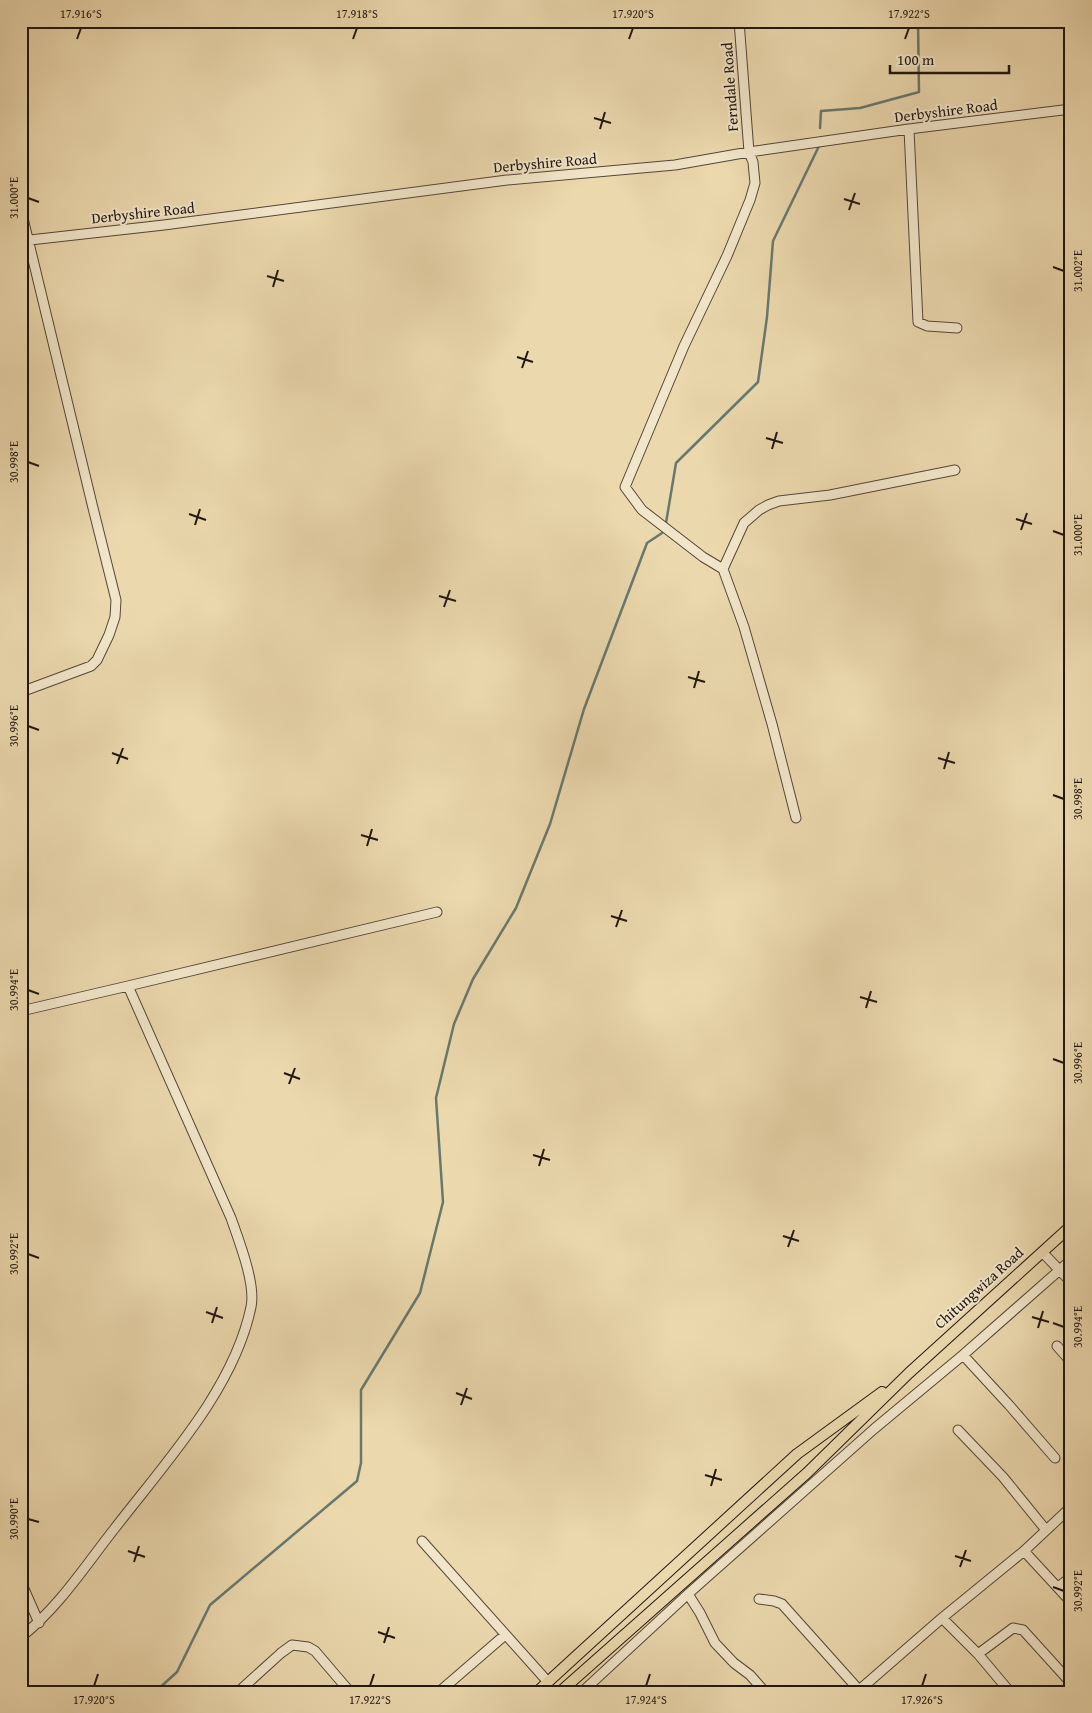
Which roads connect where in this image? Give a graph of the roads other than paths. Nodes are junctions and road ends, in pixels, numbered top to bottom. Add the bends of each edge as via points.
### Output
1 (739, 21) edge
2 (1071, 109) edge
3 (909, 129) junction
4 (749, 152) junction
5 (21, 210) edge
6 (25, 240) edge
7 (957, 328) dead end
8 (955, 470) dead end
9 (723, 569) junction
10 (21, 692) edge
11 (796, 818) dead end
12 (437, 912) dead end
13 (128, 986) junction
14 (21, 1012) edge
15 (1071, 1226) edge
16 (1042, 1252) junction
17 (1071, 1260) edge
18 (1059, 1270) junction
19 (1071, 1282) edge
20 (1057, 1346) dead end
21 (963, 1355) junction
22 (1071, 1362) edge
23 (909, 1373) junction
24 (958, 1430) dead end
25 (1055, 1458) dead end
26 (1071, 1507) edge
27 (1046, 1530) junction
28 (422, 1541) dead end
29 (1024, 1552) junction
30 (1071, 1577) edge
31 (21, 1582) edge
32 (1058, 1587) junction
33 (688, 1594) junction
34 (759, 1599) dead end
35 (1071, 1602) edge
36 (942, 1618) junction
37 (39, 1623) junction
38 (505, 1635) junction
39 (21, 1638) edge
40 (978, 1654) junction
41 (548, 1682) junction
42 (1071, 1683) edge
43 (862, 1690) edge
44 (238, 1692) edge
45 (350, 1692) edge
46 (439, 1692) edge
47 (537, 1692) edge
48 (560, 1692) edge
49 (582, 1692) edge
50 (765, 1692) edge
51 (1010, 1692) edge

1 - 4 street, Ferndale Road
2 - 3 street, Derbyshire Road
3 - 4 street, Derbyshire Road
3 - 7 street via 918,322
4 - 6 street, Derbyshire Road via 675,165 507,180
4 - 9 street, Ferndale Road via 754,162 755,182 750,200 625,487 642,510
5 - 6 street
6 - 10 street via 116,600 109,635 91,666
8 - 9 street via 830,495 779,500 759,510 744,523
9 - 11 street via 744,627
12 - 13 street
13 - 14 street
13 - 37 street via 231,1218 251,1288 251,1306 236,1354 218,1391 68,1590
15 - 16 main road, Chitungwiza Road
16 - 18 street
16 - 23 main road, Chitungwiza Road
17 - 18 street
18 - 19 street
18 - 21 street
20 - 22 street
21 - 25 street
21 - 33 street via 874,1429
23 - 41 main road via 797,1454
23 - 48 main road via 807,1473
24 - 27 street via 1003,1477
26 - 27 street
27 - 29 street
28 - 38 street
29 - 32 street
29 - 36 street
30 - 32 street
31 - 37 street
32 - 35 street
33 - 49 street
33 - 50 street via 715,1643
34 - 43 street via 782,1604
36 - 40 street
36 - 43 street
37 - 39 street
38 - 41 street
38 - 46 street
40 - 42 street via 1013,1628 1023,1630
40 - 51 street
41 - 47 main road
44 - 45 street via 292,1645 315,1651

